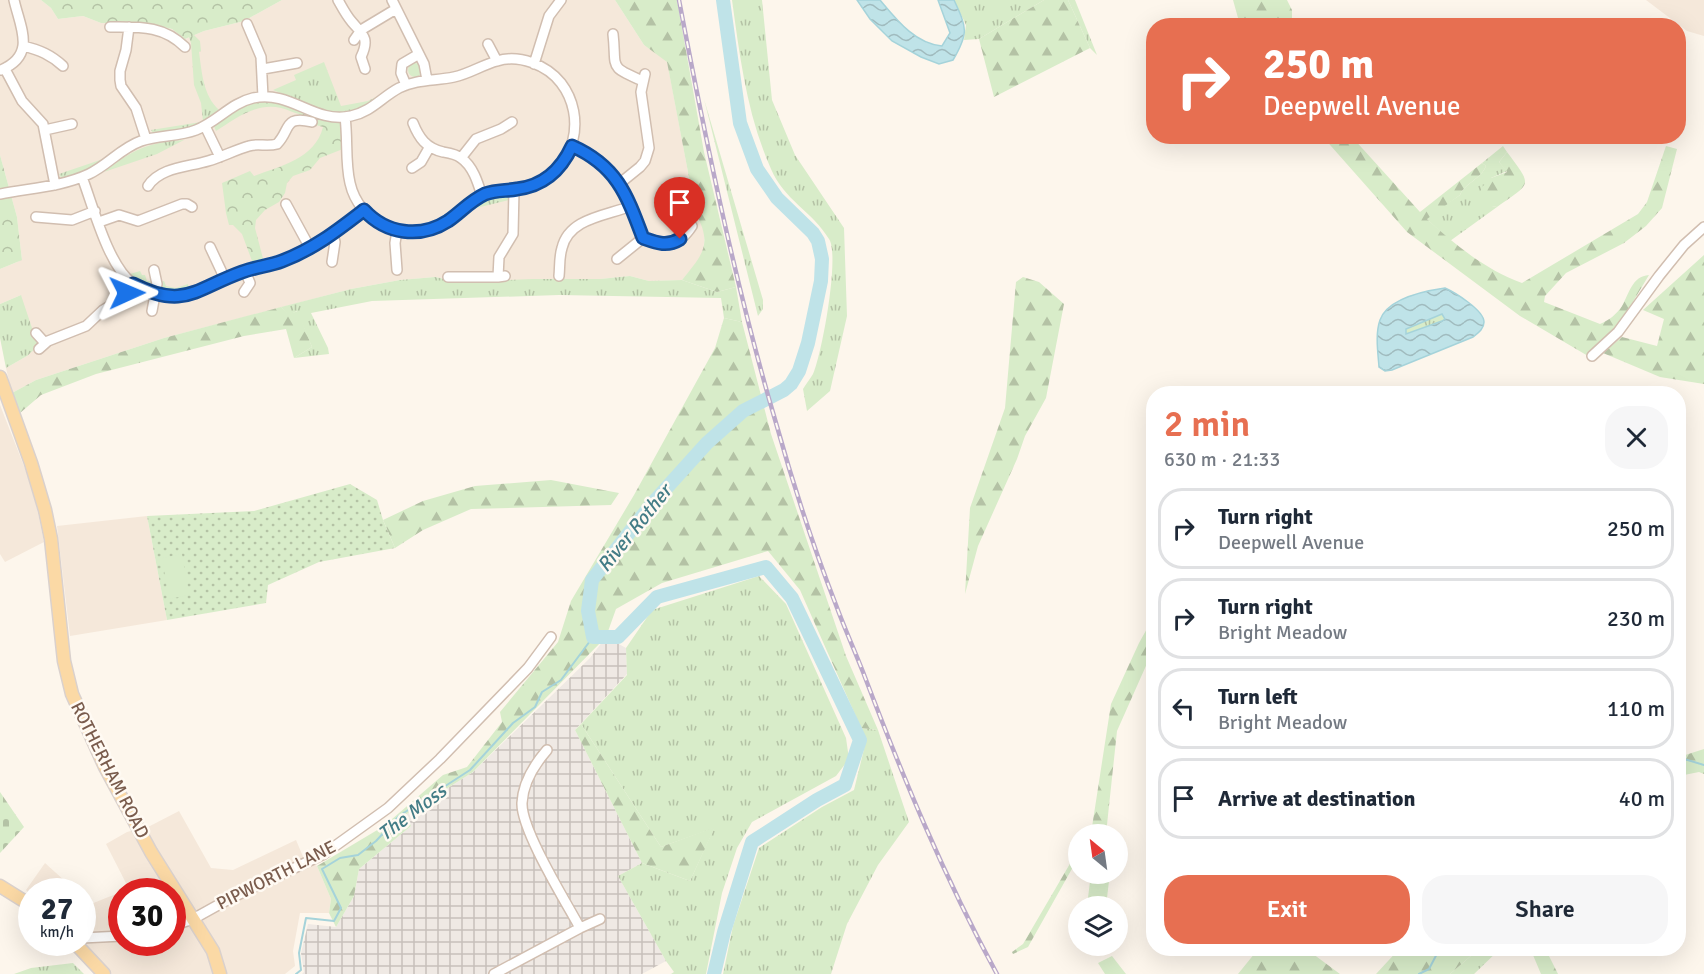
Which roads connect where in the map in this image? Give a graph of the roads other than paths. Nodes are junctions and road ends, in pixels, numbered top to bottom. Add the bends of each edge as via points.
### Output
1 (14, 0) edge
2 (338, 0) edge
3 (561, 0) edge
4 (394, 4) edge
5 (247, 24) dead end
6 (110, 27) dead end
7 (129, 27) junction
8 (361, 30) junction
9 (613, 34) dead end
10 (354, 40) dead end
11 (488, 44) dead end
12 (23, 46) junction
13 (185, 47) dead end
14 (418, 54) junction
15 (497, 61) junction
16 (297, 63) dead end
17 (534, 63) junction
18 (63, 66) dead end
19 (263, 69) junction
20 (365, 69) dead end
21 (3, 70) edge
22 (427, 80) junction
23 (406, 85) junction
24 (263, 97) junction
25 (345, 117) junction
26 (312, 122) dead end
27 (512, 122) dead end
28 (413, 123) dead end
29 (72, 124) dead end
30 (205, 126) junction
31 (45, 130) junction
32 (146, 139) junction
33 (572, 146) junction
34 (429, 148) junction
35 (220, 157) junction
36 (461, 158) junction
37 (412, 168) dead end
38 (82, 177) junction
39 (619, 183) junction
40 (55, 184) junction
41 (148, 186) dead end
42 (514, 190) junction
43 (0, 194) edge
44 (482, 196) junction
45 (286, 204) dead end
46 (631, 206) junction
47 (192, 207) dead end
48 (364, 210) junction
49 (95, 211) junction
50 (36, 217) dead end
51 (99, 222) junction
52 (692, 226) dead end
53 (1704, 227) edge
54 (396, 231) junction
55 (333, 235) junction
56 (643, 238) junction
57 (210, 247) dead end
58 (310, 248) junction
59 (618, 259) dead end
60 (332, 262) dead end
61 (154, 270) dead end
62 (397, 270) dead end
63 (245, 271) junction
64 (559, 276) dead end
65 (448, 277) dead end
66 (225, 279) junction
67 (133, 284) junction
68 (244, 292) dead end
69 (154, 294) junction
70 (152, 311) dead end
71 (36, 333) dead end
72 (1592, 356) dead end
73 (1, 383) edge
74 (551, 637) dead end
75 (548, 750) dead end
76 (0, 886) edge
77 (18, 897) edge
78 (193, 919) junction
79 (600, 919) dead end
80 (186, 921) edge
81 (580, 928) junction
82 (87, 956) edge
83 (104, 974) edge
84 (220, 974) edge
85 (494, 974) edge

1 - 12 street via 23,30
2 - 8 street
3 - 17 street via 549,16
4 - 8 street
4 - 14 street
5 - 19 street
6 - 7 street
7 - 13 street via 167,33
7 - 32 street via 120,80 136,108
8 - 10 street
8 - 20 street via 366,42 361,57
9 - 39 street via 616,67 644,78 641,101 649,148 640,167
11 - 15 street
12 - 18 street via 52,56
12 - 21 street via 15,61
14 - 22 street
14 - 23 street via 402,64
15 - 17 street
15 - 22 street via 463,75
16 - 19 street
17 - 33 street via 555,76 569,96 575,119
19 - 24 street
21 - 31 street
22 - 23 street
23 - 25 street via 369,110
24 - 25 street via 289,100 324,116
24 - 30 street via 238,104
25 - 48 street via 350,186
26 - 35 street via 292,122 277,144 249,146
27 - 36 street via 476,140
28 - 34 street
29 - 31 street
30 - 32 street via 186,134
30 - 35 street
31 - 40 street
32 - 38 street
33 - 39 street via 602,163
33 - 42 street via 551,176
34 - 36 street
34 - 37 street
35 - 41 street via 166,173
36 - 44 street via 472,170
38 - 40 street
38 - 49 street
39 - 46 street
40 - 43 street
42 - 44 street via 492,191
42 - 65 street via 513,234 499,257 502,276
44 - 54 street via 439,226
45 - 58 street
46 - 56 street
46 - 64 street via 574,227 561,248
47 - 51 street via 182,204 138,221 119,215
48 - 54 street
48 - 55 street
49 - 50 street via 72,220
49 - 51 street
51 - 67 street via 116,264
52 - 56 street via 670,244
53 - 72 street via 1684,245 1618,332
54 - 62 street
55 - 58 street
55 - 60 street
56 - 59 street
57 - 66 street
58 - 63 street via 283,261
61 - 69 street
63 - 66 street
63 - 68 street via 250,283
66 - 69 street via 186,295
67 - 69 street
67 - 71 street via 121,299 86,326 42,346
69 - 70 street
73 - 78 main road, ROTHERHAM ROAD via 45,510 64,661 72,694 128,810
74 - 78 street, PIPWORTH LANE via 528,668 388,808 324,854
75 - 81 street via 528,779 523,810 528,830
76 - 77 main road
78 - 80 street, PIPWORTH LANE
78 - 84 main road, ROTHERHAM ROAD via 213,951
79 - 81 street
81 - 85 street
82 - 83 main road

